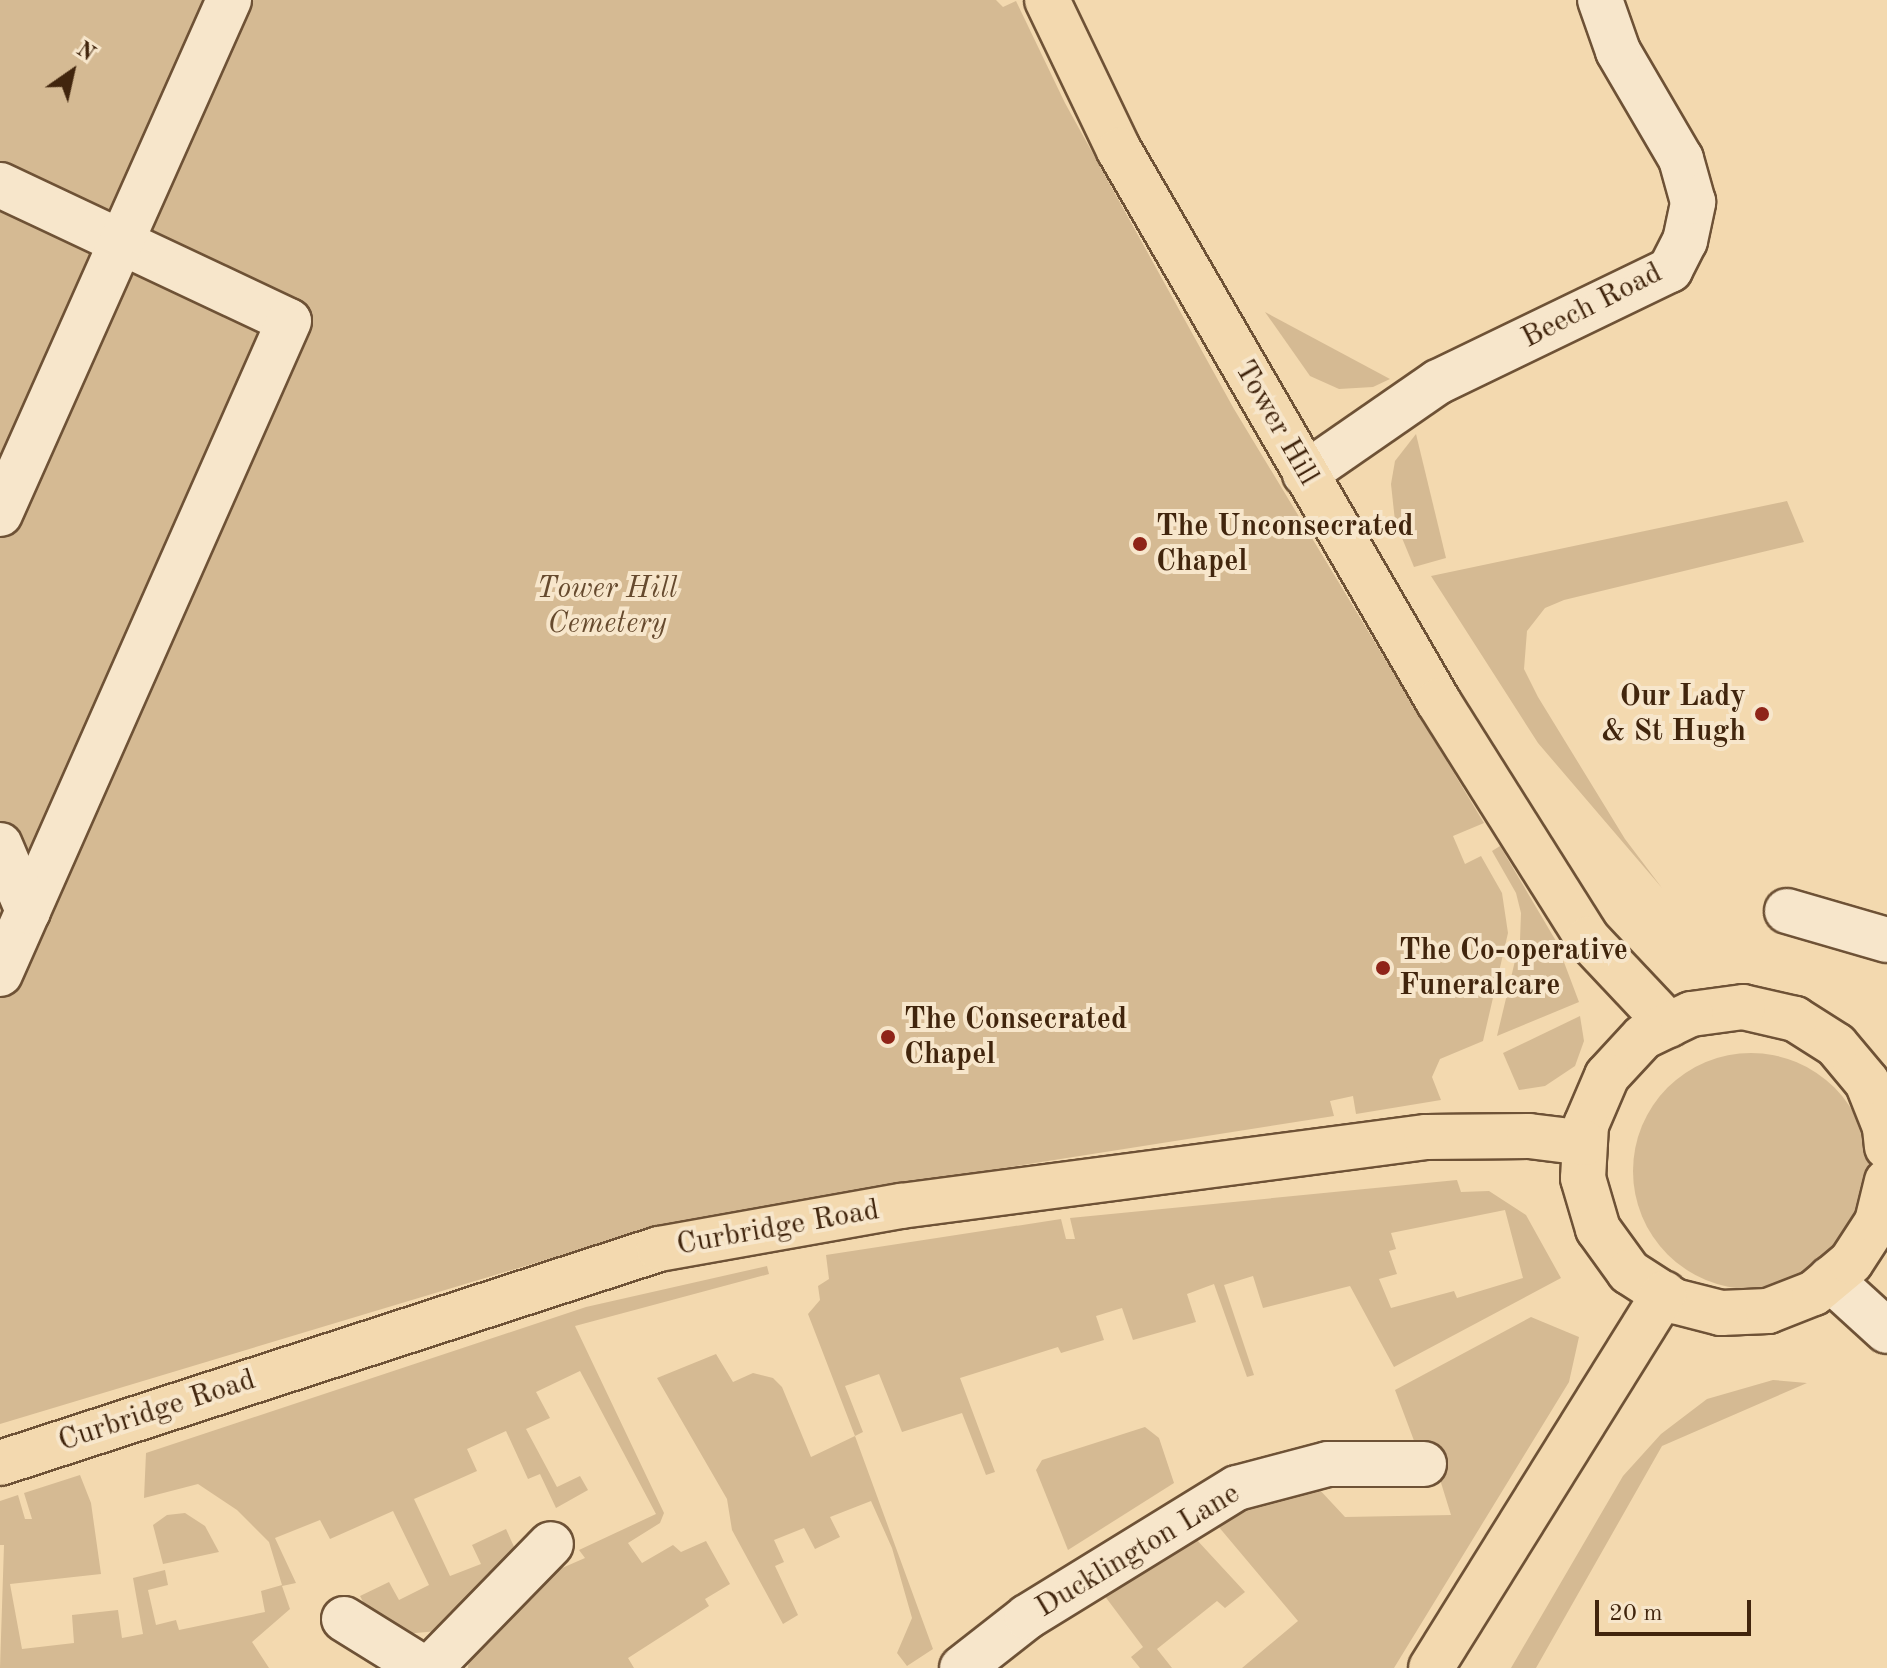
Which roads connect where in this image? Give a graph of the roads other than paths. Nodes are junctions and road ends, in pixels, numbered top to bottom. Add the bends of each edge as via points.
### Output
1 (229, 0) edge
2 (1047, 0) edge
3 (1600, 0) edge
4 (0, 185) edge
5 (123, 243) junction
6 (1305, 474) junction
7 (0, 514) edge
8 (0, 845) edge
9 (28, 911) junction
10 (1787, 911) dead end
11 (1887, 940) edge
12 (0, 974) edge
13 (1669, 1025) junction
14 (1585, 1143) junction
15 (1887, 1147) edge
16 (1887, 1181) edge
17 (1830, 1279) junction
18 (1664, 1294) junction
19 (1887, 1331) edge
20 (0, 1463) edge
21 (1424, 1464) dead end
22 (551, 1544) dead end
23 (344, 1619) dead end
24 (423, 1668) edge
25 (430, 1668) edge
26 (962, 1668) edge
27 (1431, 1668) edge

1 - 5 street
2 - 6 main road, Tower Hill via 1119,150
3 - 6 street, Beech Road via 1618,51 1681,159 1693,202 1685,241 1670,270 1438,382
4 - 5 street
5 - 7 street
5 - 9 street via 289,321
6 - 13 main road, Tower Hill via 1588,939
8 - 9 street
9 - 12 street
10 - 11 street
13 - 14 main road via 1643,1037 1607,1076 1586,1125
13 - 15 main road via 1691,1014 1743,1007 1795,1019 1836,1045 1867,1082
14 - 18 main road via 1583,1178 1598,1229 1629,1272
14 - 20 main road, Curbridge Road via 1529,1136 1426,1137 901,1206 659,1249
16 - 17 main road via 1877,1222 1851,1262
17 - 18 main road via 1814,1293 1768,1311 1721,1313
17 - 19 street
18 - 27 main road
21 - 26 street, Ducklington Lane via 1328,1464 1237,1488 1027,1617
22 - 25 street
23 - 24 street

